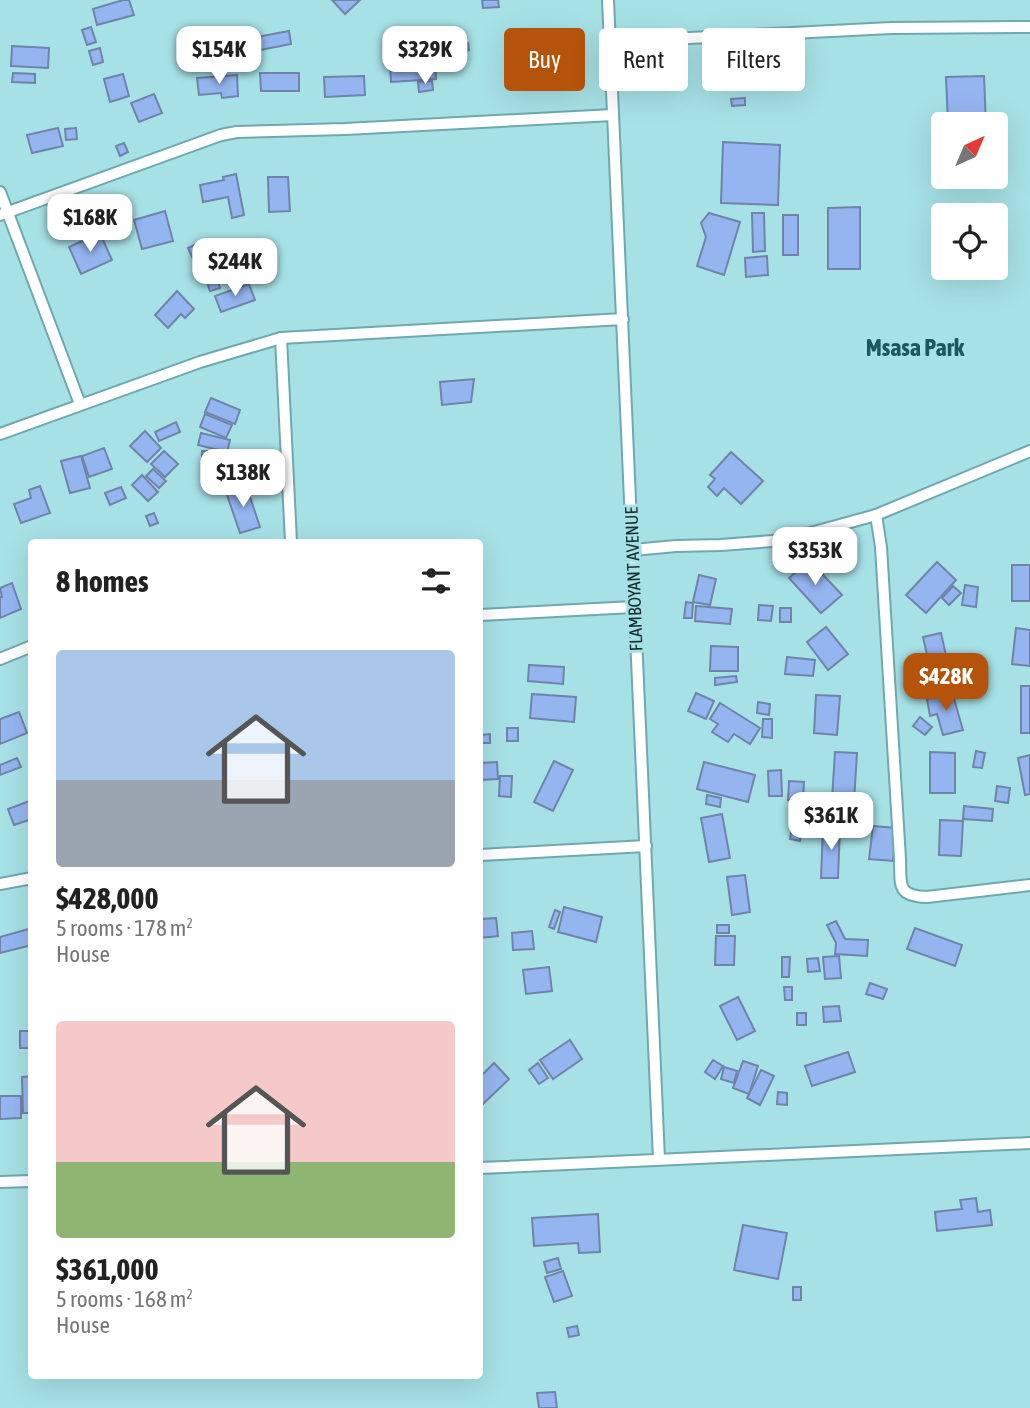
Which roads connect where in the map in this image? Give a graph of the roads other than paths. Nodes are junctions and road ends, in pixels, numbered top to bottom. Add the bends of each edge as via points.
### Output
1 (608, 0) edge
2 (1030, 27) edge
3 (609, 28) edge
4 (688, 38) edge
5 (612, 91) edge
6 (613, 116) junction
7 (0, 192) edge
8 (3, 214) edge
9 (623, 319) junction
10 (281, 338) junction
11 (80, 404) junction
12 (0, 434) edge
13 (1030, 451) edge
14 (876, 515) junction
15 (291, 539) edge
16 (633, 550) junction
17 (634, 607) junction
18 (483, 615) edge
19 (28, 648) edge
20 (0, 659) edge
21 (646, 846) junction
22 (483, 855) edge
23 (28, 879) edge
24 (0, 884) edge
25 (1030, 885) edge
26 (1030, 1143) edge
27 (659, 1159) junction
28 (483, 1168) edge
29 (28, 1181) edge
30 (0, 1182) edge

1 - 3 street, FLAMBOYANT AVENUE
2 - 4 street via 891,28
5 - 6 street, FLAMBOYANT AVENUE
6 - 8 street via 237,132
6 - 9 street, FLAMBOYANT AVENUE
7 - 8 street
8 - 11 street
9 - 10 street
9 - 16 street, FLAMBOYANT AVENUE
10 - 11 street
10 - 15 street
11 - 12 street
13 - 14 street
14 - 16 street via 785,540
14 - 25 street via 904,892 910,897 927,897
16 - 17 street, FLAMBOYANT AVENUE
17 - 18 street
17 - 21 street, FLAMBOYANT AVENUE
19 - 20 street
21 - 22 street
21 - 27 street, FLAMBOYANT AVENUE
23 - 24 street
26 - 27 street
27 - 28 street
29 - 30 street

